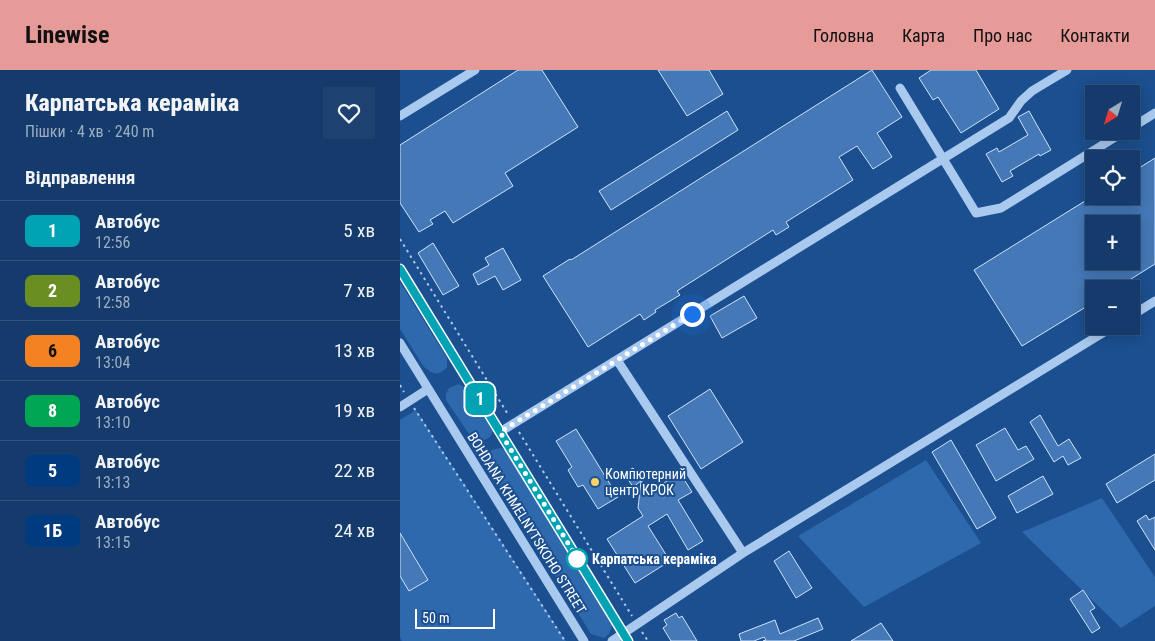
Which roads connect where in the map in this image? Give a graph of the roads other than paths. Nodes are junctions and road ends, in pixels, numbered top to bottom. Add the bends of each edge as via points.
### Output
1 (475, 70) edge
2 (1067, 70) edge
3 (900, 88) dead end
4 (1155, 113) edge
5 (400, 116) edge
6 (1140, 122) edge
7 (1111, 140) edge
8 (943, 159) junction
9 (400, 269) edge
10 (1155, 301) edge
11 (1140, 310) edge
12 (1099, 335) edge
13 (400, 343) edge
14 (617, 360) junction
15 (428, 389) junction
16 (400, 407) edge
17 (500, 432) junction
18 (743, 553) junction
19 (625, 637) edge
20 (584, 641) edge
21 (612, 641) edge

1 - 5 street
2 - 8 street via 1032,91 1009,118
3 - 8 street
4 - 6 street
7 - 8 street via 1001,208 976,213
8 - 14 street
9 - 17 street, BOHDANA KHMELNYTSKOHO STREET
10 - 11 street
12 - 18 street
13 - 15 street, BOHDANA KHMELNYTSKOHO STREET
14 - 17 street
14 - 18 street
15 - 16 street
15 - 20 street, BOHDANA KHMELNYTSKOHO STREET
17 - 19 street, BOHDANA KHMELNYTSKOHO STREET
18 - 19 street via 638,624
19 - 21 street

